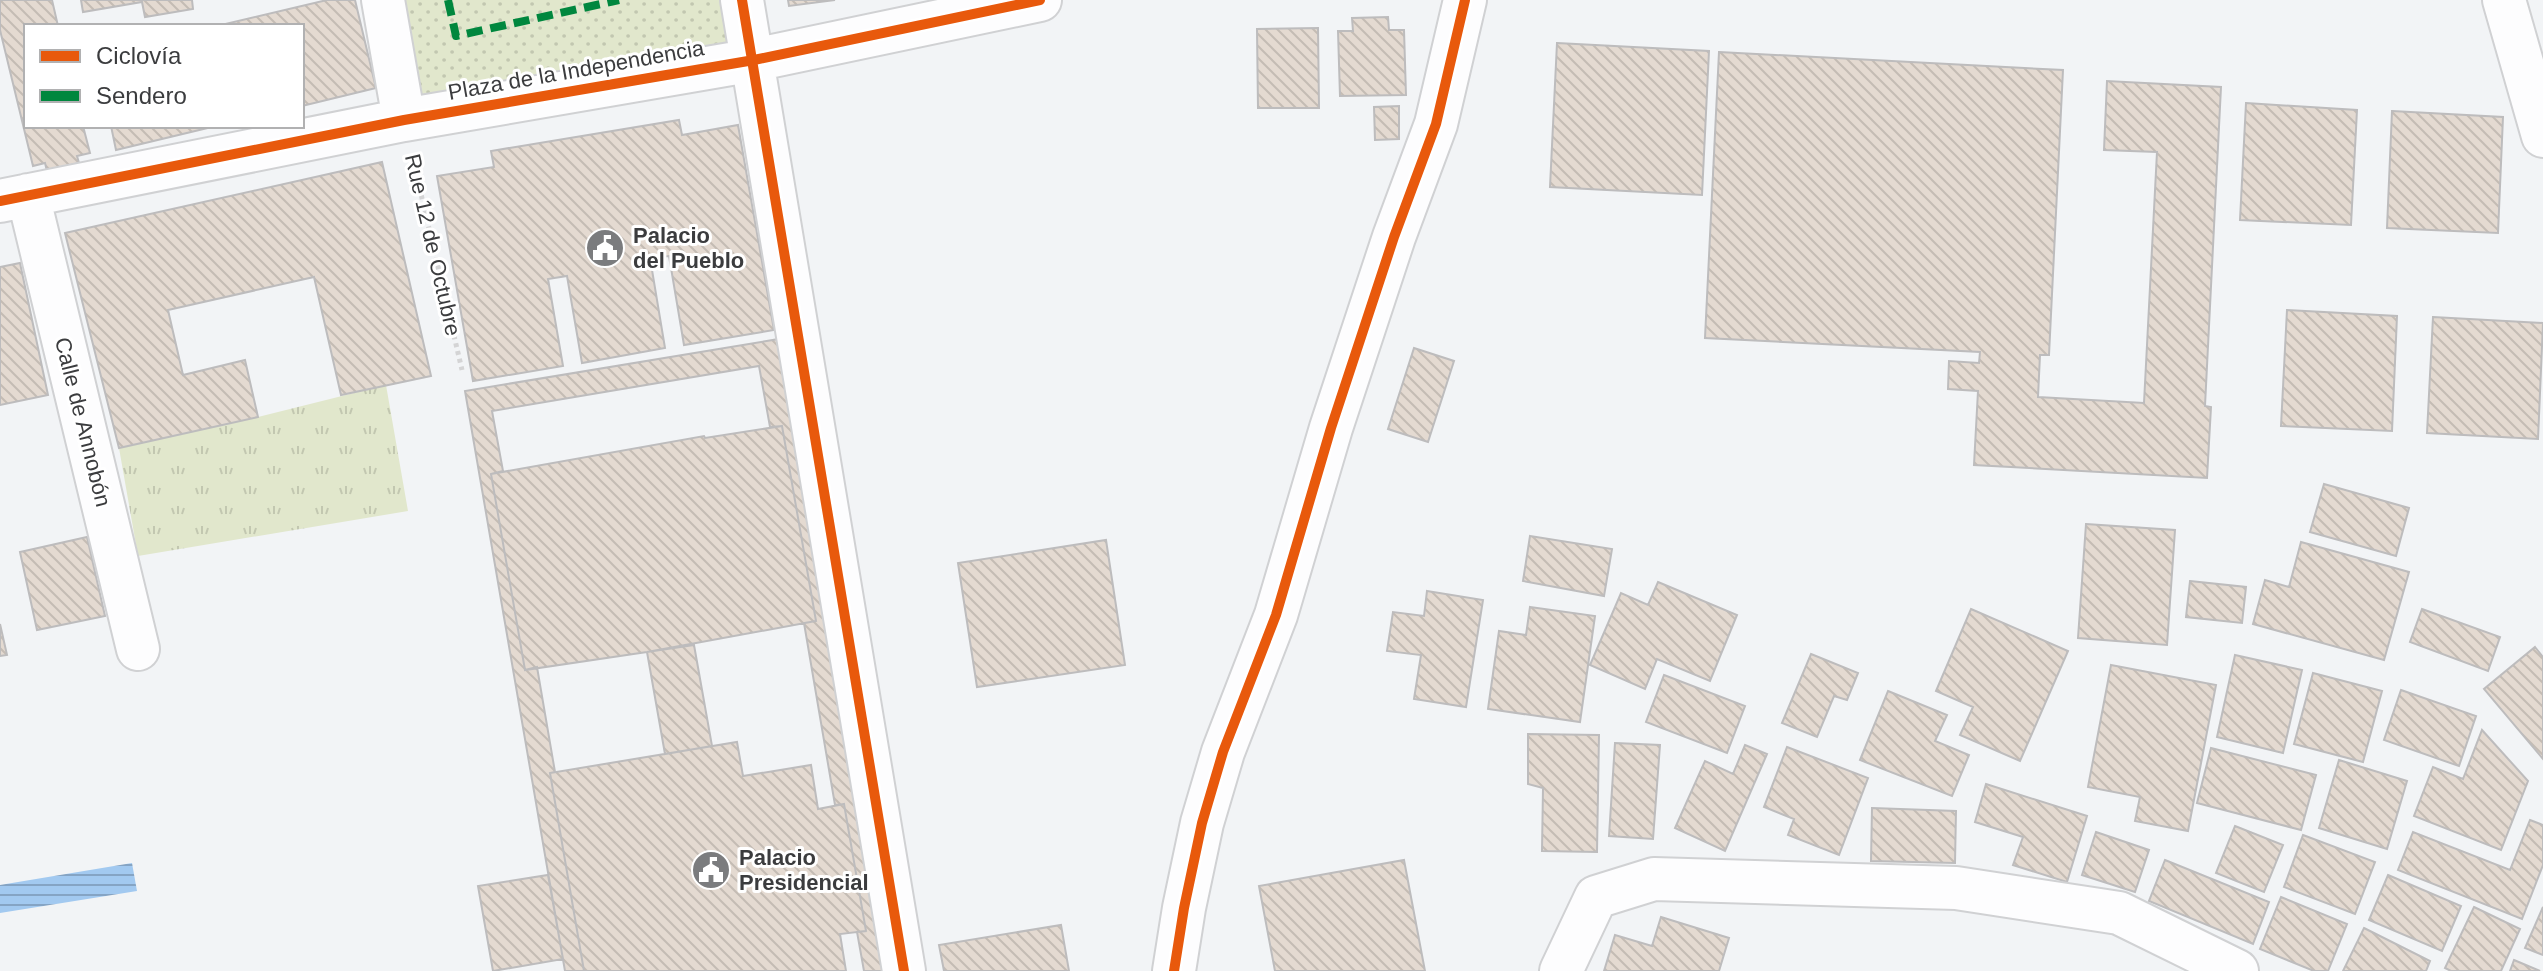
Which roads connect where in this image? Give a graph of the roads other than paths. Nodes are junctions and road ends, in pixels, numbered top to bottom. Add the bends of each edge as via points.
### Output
1 (383, 0) edge
2 (742, 0) edge
3 (1040, 0) edge
4 (1465, 0) edge
5 (2504, 0) edge
6 (754, 60) junction
7 (404, 120) junction
8 (2543, 136) edge
9 (14, 198) edge
10 (138, 649) dead end
11 (904, 971) edge
12 (1174, 971) edge
13 (1561, 971) edge
14 (2237, 971) edge

1 - 7 street
2 - 6 street
3 - 6 street, Plaza de la Independencia
4 - 12 street via 1436,124 1331,428 1276,615 1223,752 1202,823
5 - 8 street
6 - 7 street, Plaza de la Independencia
6 - 11 street
7 - 9 street, Plaza de la Independencia
9 - 10 street, Calle de Annobón
13 - 14 street via 1596,897 1654,879 1956,888 2119,913

